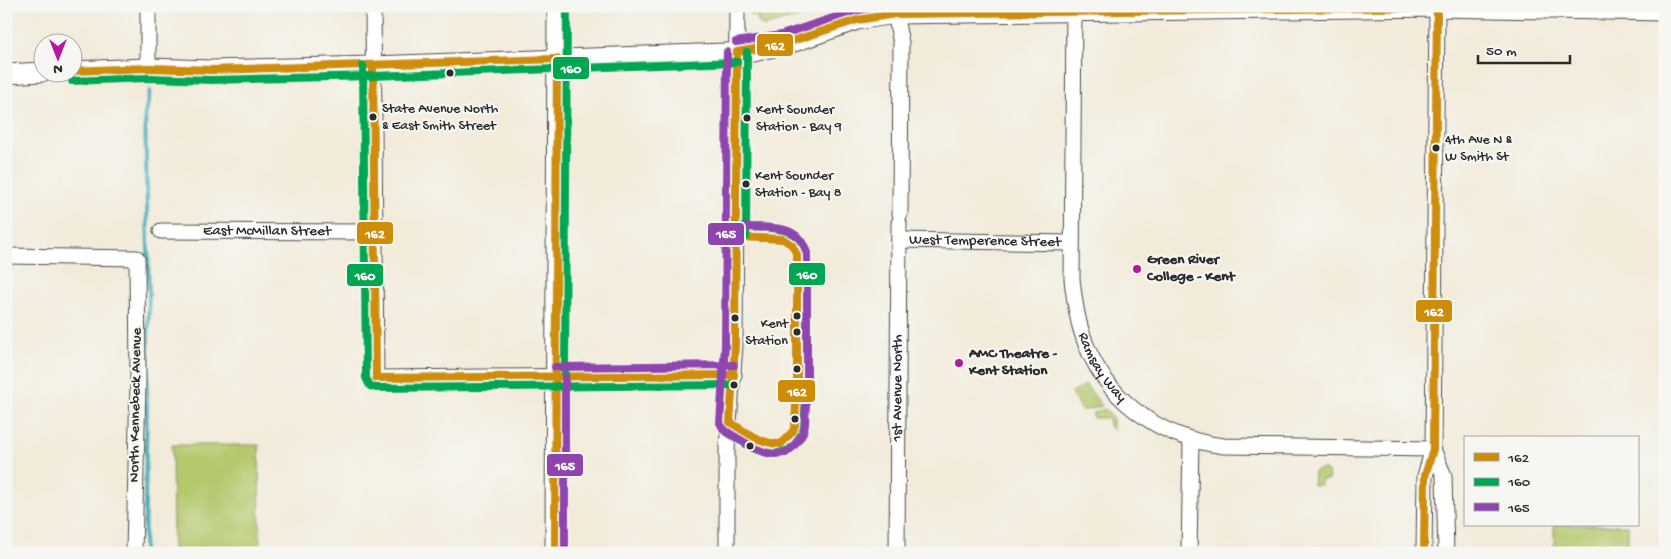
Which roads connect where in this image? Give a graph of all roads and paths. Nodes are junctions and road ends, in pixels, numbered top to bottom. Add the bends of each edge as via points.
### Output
1 (148, 6) edge
2 (373, 6) edge
3 (557, 6) edge
4 (737, 6) edge
5 (1437, 7) edge
6 (1074, 9) edge
7 (1665, 11) edge
8 (895, 14) junction
9 (737, 52) junction
10 (557, 59) junction
11 (373, 66) junction
12 (148, 68) junction
13 (82, 71) edge
14 (32, 73) edge
15 (6, 74) edge
16 (161, 231) dead end
17 (374, 232) junction
18 (898, 240) junction
19 (1071, 243) junction
20 (6, 256) edge
21 (734, 375) junction
22 (555, 377) junction
23 (1191, 440) junction
24 (1433, 449) junction
25 (134, 553) edge
26 (555, 553) edge
27 (727, 553) edge
28 (897, 553) edge
29 (1190, 553) edge
30 (1424, 553) edge
31 (1446, 553) edge

1 - 12 street
2 - 11 street
3 - 10 main road
4 - 9 street
5 - 6 main road
5 - 7 main road
5 - 24 street
6 - 8 main road
6 - 19 street, Ramsay Way
8 - 9 main road via 857,20 761,50
8 - 18 street, 1st Avenue North via 901,43
9 - 10 main road
9 - 21 street
10 - 11 main road
10 - 22 main road
11 - 12 main road via 212,70
11 - 17 street
12 - 13 main road
14 - 15 main road
16 - 17 street, East McMillan Street
17 - 22 street via 376,378
18 - 19 street, West Temperence Street
18 - 28 street, 1st Avenue North
19 - 23 street, Ramsay Way via 1072,280 1082,332 1104,378 1140,414
20 - 25 street, North Kennebeck Avenue via 137,258
21 - 22 street
21 - 27 street via 727,449
22 - 26 main road
23 - 24 street, Ramsay Way via 1224,446
23 - 29 street
24 - 30 street via 1425,476
24 - 31 street via 1444,476

